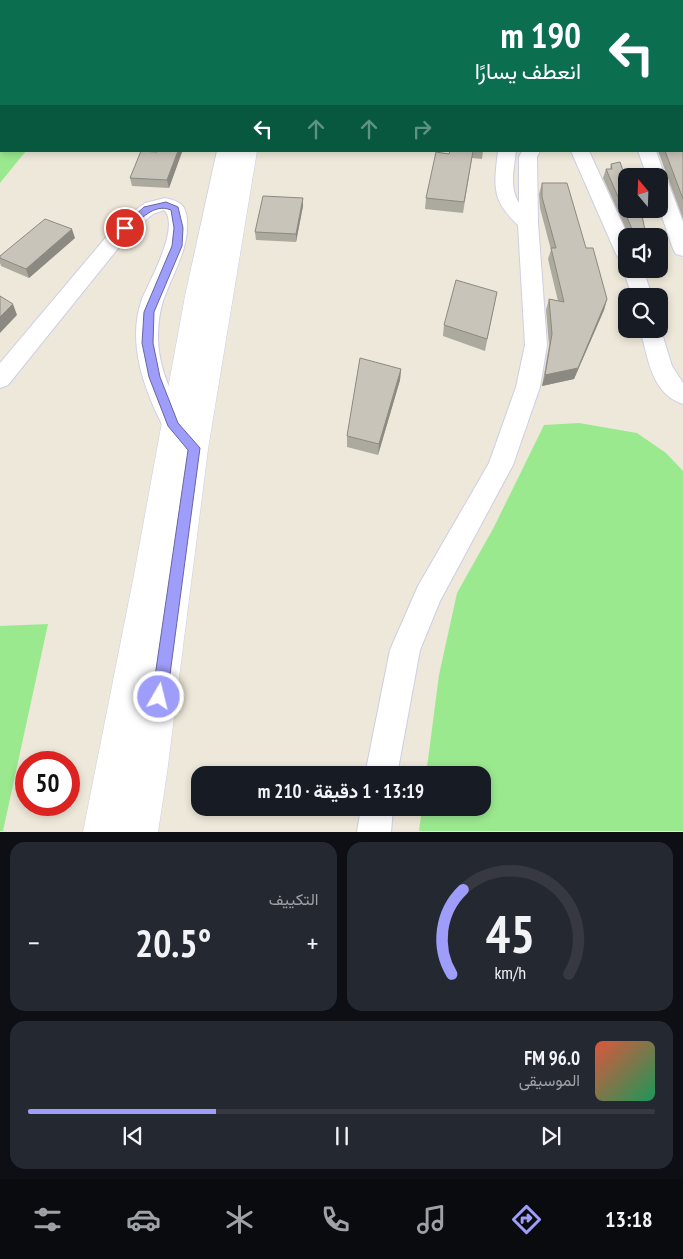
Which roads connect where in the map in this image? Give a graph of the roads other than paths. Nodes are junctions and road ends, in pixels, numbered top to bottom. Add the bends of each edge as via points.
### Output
1 (227, 152) edge
2 (247, 152) edge
3 (507, 152) edge
4 (530, 152) edge
5 (580, 152) edge
6 (647, 152) edge
7 (653, 168) edge
8 (668, 207) edge
9 (528, 224) junction
10 (618, 236) edge
11 (683, 249) edge
12 (654, 338) edge
13 (0, 379) edge
14 (683, 395) edge
15 (174, 426) junction
16 (194, 448) junction
17 (383, 766) edge
18 (376, 816) edge
19 (102, 832) edge
20 (139, 832) edge
21 (374, 832) edge

1 - 15 main road
2 - 16 main road
3 - 9 street via 504,193 508,206
4 - 9 street
5 - 10 street
6 - 7 street
8 - 11 street
9 - 17 street via 536,345 528,387 501,465 428,595 405,650
12 - 14 street via 663,372 675,391
13 - 15 street via 125,228 147,209 172,206 179,228 177,246 149,312 147,343 155,377
15 - 16 street
15 - 19 main road
16 - 20 main road
18 - 21 street

